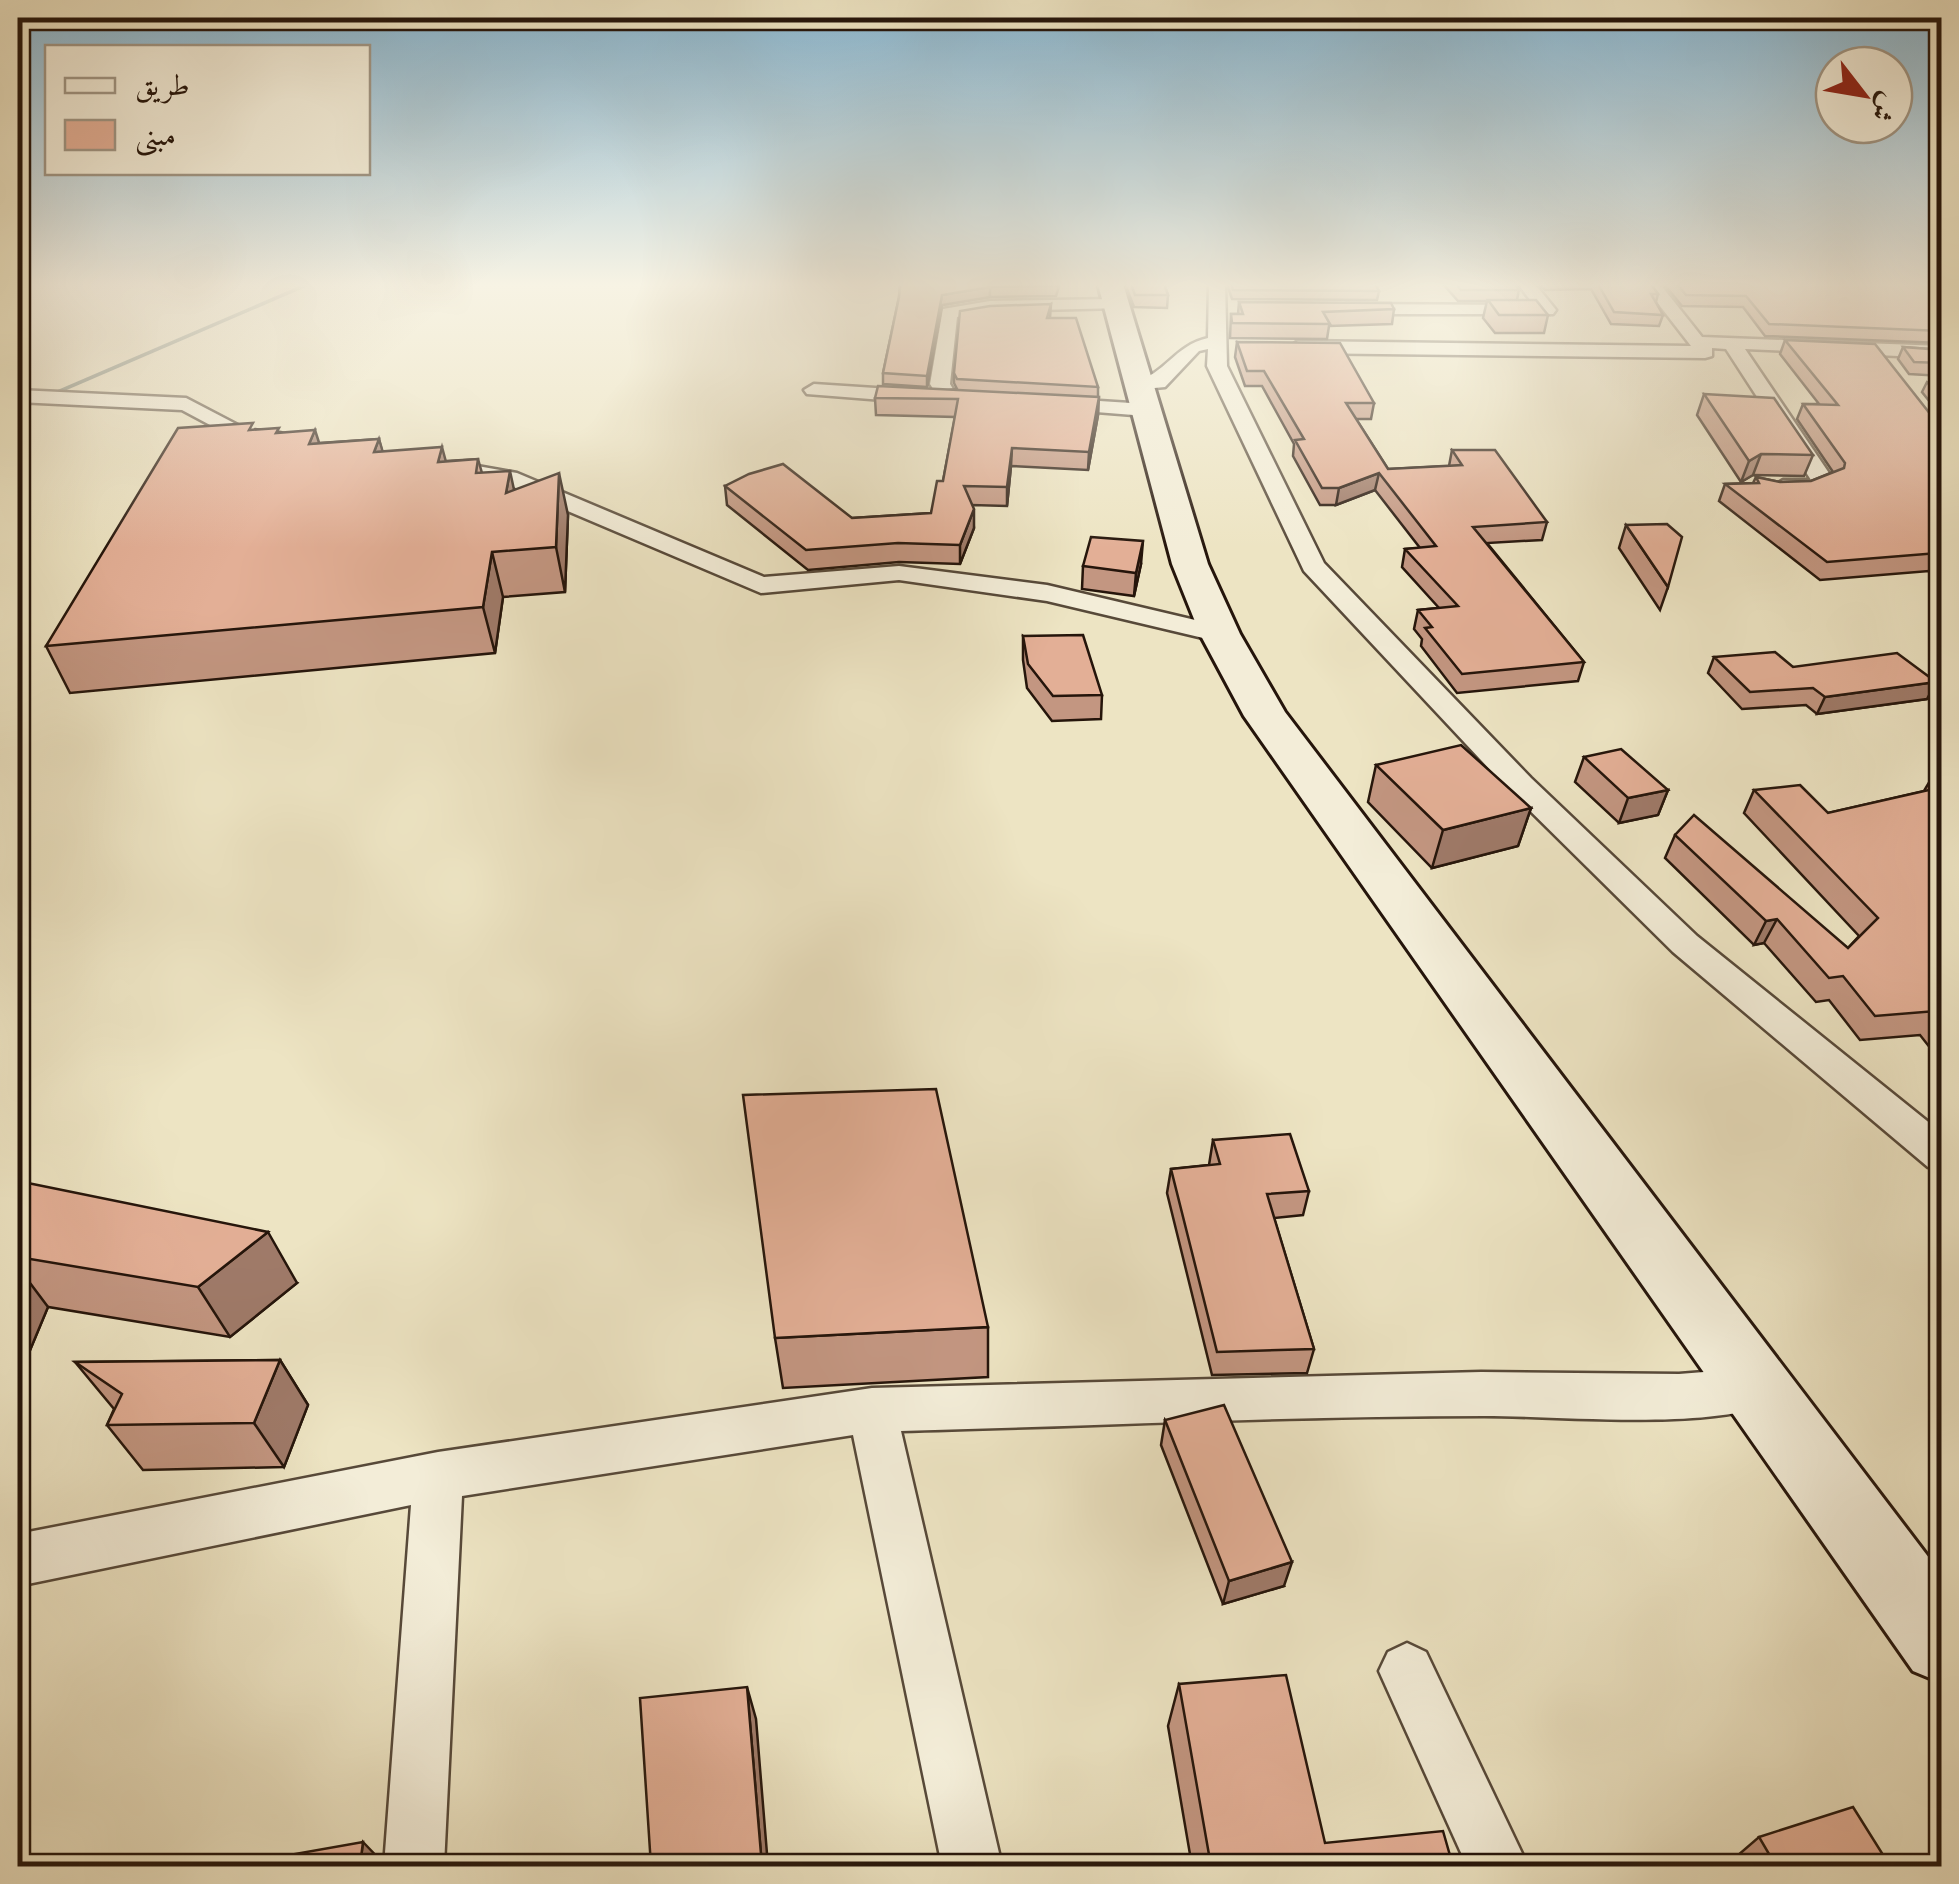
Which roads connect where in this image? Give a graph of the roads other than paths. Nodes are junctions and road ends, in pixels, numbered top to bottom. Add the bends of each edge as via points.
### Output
1 (942, 372) edge
2 (1135, 372) edge
3 (1168, 372) edge
4 (1220, 372) edge
5 (1751, 372) edge
6 (1890, 372) edge
7 (1892, 375) edge
8 (814, 390) dead end
9 (34, 397) edge
10 (1143, 398) junction
11 (1026, 403) edge
12 (298, 449) edge
13 (452, 469) edge
14 (1768, 486) edge
15 (1220, 634) junction
16 (1936, 1146) edge
17 (1754, 1389) junction
18 (872, 1410) junction
19 (438, 1476) junction
20 (25, 1566) edge
21 (1942, 1642) edge
22 (1407, 1672) dead end
23 (414, 1866) edge
24 (972, 1866) edge
25 (1498, 1866) edge

1 - 8 street via 940,384 959,400
2 - 10 main road
3 - 10 street
4 - 16 street via 1313,566 1520,784 1685,944
5 - 14 street via 1824,482 1813,488
6 - 7 street
9 - 12 street via 186,404 260,444
10 - 11 street
10 - 15 main road via 1190,564
13 - 15 street via 509,478 761,585 899,573 1047,593
15 - 17 main road via 1266,716
17 - 18 street via 1680,1396 1482,1394
17 - 21 main road
18 - 19 street
18 - 24 street
19 - 20 street
19 - 23 street
22 - 25 street

